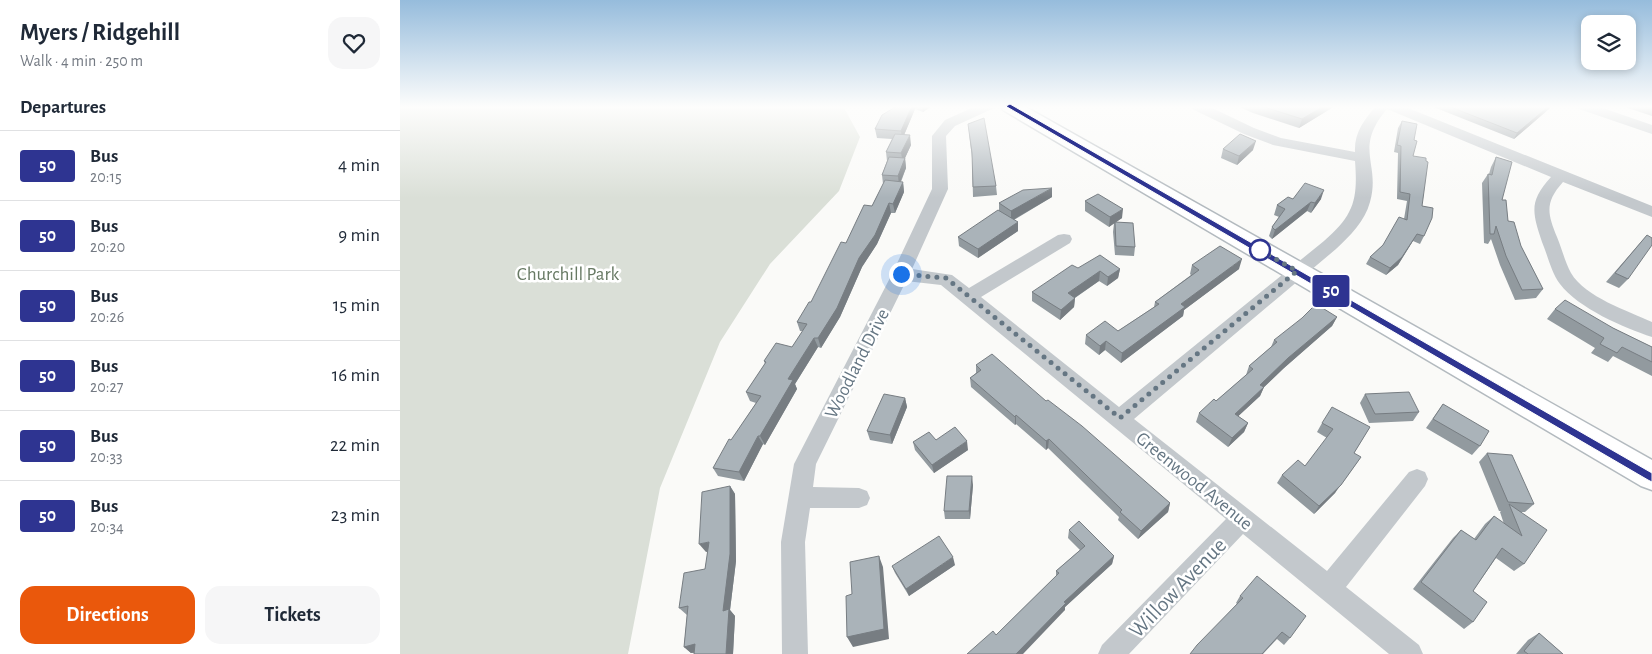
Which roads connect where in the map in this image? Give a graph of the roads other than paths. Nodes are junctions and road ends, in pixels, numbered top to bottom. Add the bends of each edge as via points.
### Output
1 (939, 137) edge
2 (1063, 137) edge
3 (1264, 137) edge
4 (1363, 137) edge
5 (1466, 137) edge
6 (1361, 158) junction
7 (1561, 175) junction
8 (1652, 212) edge
9 (1064, 239) dead end
10 (1297, 271) junction
11 (901, 274) junction
12 (969, 296) junction
13 (1652, 330) edge
14 (1120, 418) junction
15 (1652, 476) edge
16 (1417, 479) dead end
17 (799, 497) junction
18 (859, 498) dead end
19 (1242, 519) junction
20 (1330, 587) junction
21 (795, 654) edge
22 (1111, 654) edge
23 (1410, 654) edge

1 - 11 street, Woodland Drive via 940,188
2 - 10 main road
3 - 6 street
4 - 6 street
5 - 7 street
6 - 10 street via 1364,187 1357,214 1336,238
7 - 8 street
7 - 13 street via 1543,196 1540,209 1566,280 1592,301
9 - 12 street
10 - 14 street
10 - 15 main road
11 - 12 street, Greenwood Avenue via 946,278
11 - 17 street, Woodland Drive via 805,464
12 - 14 street, Greenwood Avenue
14 - 19 street, Greenwood Avenue
16 - 20 street
17 - 18 street
17 - 21 street, Woodland Drive via 794,542
19 - 20 street, Greenwood Avenue
19 - 22 street, Willow Avenue
20 - 23 street, Greenwood Avenue

